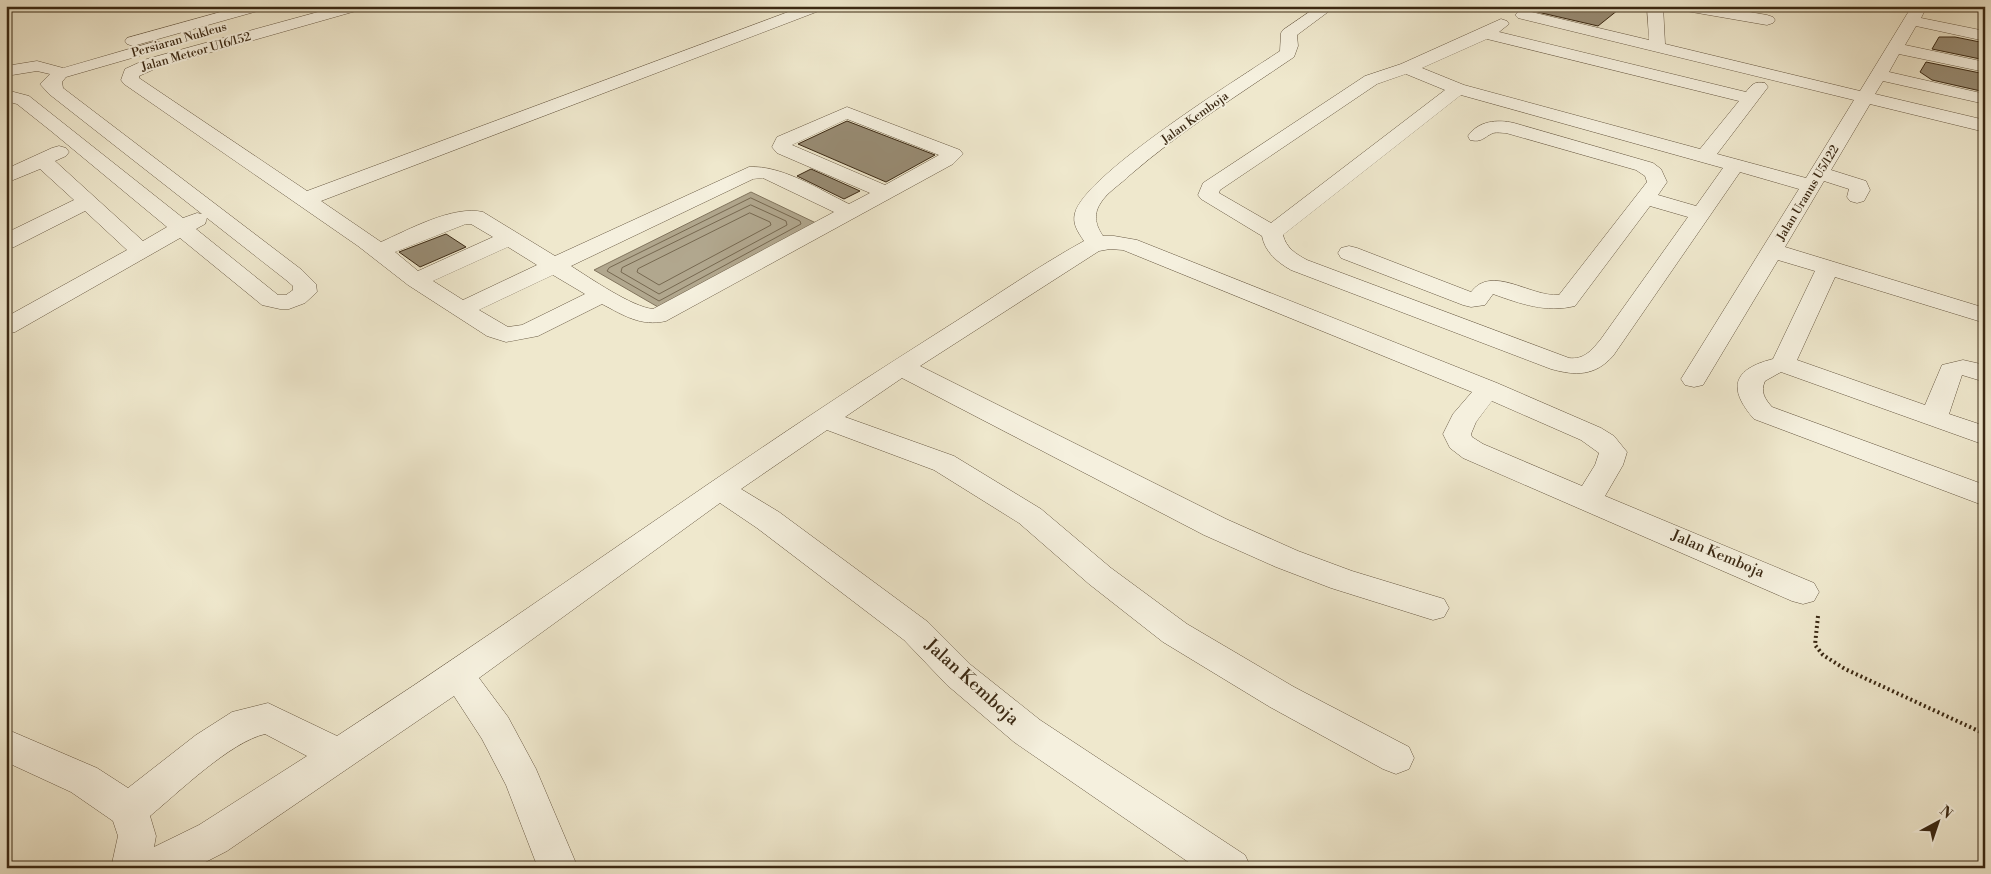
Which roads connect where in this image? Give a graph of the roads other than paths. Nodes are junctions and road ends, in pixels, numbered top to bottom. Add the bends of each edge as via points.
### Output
1 (260, 6) edge
2 (298, 6) edge
3 (358, 6) edge
4 (819, 6) edge
5 (1329, 6) edge
6 (1546, 6) edge
7 (1655, 6) edge
8 (1686, 6) edge
9 (1916, 14) edge
10 (1523, 15) junction
11 (1767, 20) dead end
12 (1485, 34) junction
13 (1985, 36) edge
14 (1657, 47) junction
15 (1896, 48) junction
16 (37, 66) junction
17 (1985, 67) edge
18 (1407, 68) junction
19 (6, 71) edge
20 (1770, 74) junction
21 (1880, 75) junction
22 (56, 78) junction
23 (1458, 89) junction
24 (8, 97) edge
25 (1749, 98) junction
26 (1866, 98) junction
27 (1985, 99) edge
28 (1985, 126) edge
29 (107, 130) junction
30 (1477, 136) dead end
31 (78, 143) junction
32 (1704, 156) junction
33 (42, 160) junction
34 (1735, 165) junction
35 (6, 177) edge
36 (1816, 180) junction
37 (885, 192) junction
38 (1857, 197) dead end
39 (1645, 198) junction
40 (306, 200) junction
41 (88, 202) junction
42 (212, 211) junction
43 (848, 211) junction
44 (1700, 214) junction
45 (182, 228) junction
46 (1272, 232) junction
47 (510, 238) junction
48 (6, 242) edge
49 (1097, 243) junction
50 (141, 251) junction
51 (379, 251) junction
52 (1773, 251) junction
53 (1349, 254) dead end
54 (556, 265) junction
55 (1828, 267) junction
56 (416, 280) junction
57 (602, 295) junction
58 (462, 309) junction
59 (1985, 316) edge
60 (6, 327) edge
61 (1783, 364) junction
62 (901, 367) junction
63 (1985, 374) edge
64 (1694, 379) dead end
65 (1488, 390) junction
66 (1934, 417) junction
67 (824, 419) junction
68 (1985, 436) edge
69 (720, 489) junction
70 (1985, 496) edge
71 (1589, 499) junction
72 (1803, 592) road end
73 (1433, 608) dead end
74 (458, 675) junction
75 (6, 745) edge
76 (338, 754) junction
77 (1396, 758) dead end
78 (130, 810) junction
79 (131, 868) edge
80 (153, 868) edge
81 (558, 868) edge
82 (1231, 868) edge

1 - 16 street, Persiaran Nukleus
2 - 22 street, Persiaran Nukleus
3 - 40 street, Jalan Meteor U16/152 via 131,73 130,80
4 - 40 street
5 - 49 street, Jalan Kemboja via 1289,33 1288,53 1128,166 1091,200 1084,220
6 - 10 street
7 - 14 street
8 - 11 street
9 - 13 street
9 - 15 street, Jalan Uranus U5/122
10 - 12 street via 1510,18
10 - 14 street
12 - 18 street
12 - 25 street
14 - 20 street
15 - 17 street
15 - 21 street, Jalan Uranus U5/122
16 - 19 street, Persiaran Nukleus
16 - 22 street via 56,70
18 - 23 street
18 - 46 street via 1371,80 1210,187 1208,195
20 - 25 street
20 - 26 street
21 - 26 street, Jalan Uranus U5/122
21 - 27 street
22 - 24 street, Persiaran Nukleus via 34,90
22 - 29 street via 55,90
23 - 32 street
23 - 46 street
24 - 31 street via 23,100
25 - 32 street
26 - 28 street
26 - 36 street, Jalan Uranus U5/122
29 - 31 street
29 - 42 street
30 - 39 street via 1490,127 1507,127 1651,169 1657,182
31 - 33 street
31 - 45 street
32 - 34 street
33 - 35 street
33 - 41 street
34 - 36 street
34 - 44 street
36 - 38 street via 1859,185
36 - 52 street, Jalan Uranus U5/122
37 - 37 street via 784,149 784,141 847,112 953,154
37 - 43 street
39 - 44 street
39 - 53 street via 1567,301 1558,304 1542,303 1492,286 1477,300 1472,300
40 - 51 street
41 - 48 street
41 - 50 street
42 - 45 street
42 - 45 street via 294,275 304,284 305,292 289,302 270,300
43 - 54 street via 770,174 754,172
43 - 57 street via 657,316 641,316
44 - 46 street via 1597,361 1572,368 1299,265 1283,255 1273,243
45 - 50 street
47 - 51 street via 469,216
47 - 54 street
47 - 56 street
49 - 62 street
49 - 65 street via 1129,245
50 - 60 street
51 - 56 street
52 - 55 street
52 - 64 street, Jalan Uranus U5/122
54 - 57 street
54 - 58 street
55 - 59 street
55 - 61 street
56 - 58 street
57 - 58 street via 517,334 506,335 496,331
61 - 66 street
61 - 70 street via 1761,370 1753,376 1748,388 1752,402 1763,413
62 - 67 street
62 - 73 street via 1215,527 1342,580
63 - 66 street via 1962,368 1950,371
65 - 71 street via 1604,442 1613,452
65 - 71 street, Jalan Kemboja via 1463,420 1457,434 1460,442 1493,461
66 - 68 street
67 - 69 street
67 - 77 street via 944,463 1030,516 1100,576 1175,633 1282,697
69 - 74 street
69 - 82 street, Jalan Kemboja via 768,520 916,631 959,675 1027,731
71 - 72 street, Jalan Kemboja
74 - 76 street
74 - 81 street via 495,728 523,781
75 - 78 street via 84,780
76 - 78 street via 268,718 245,723 209,746
76 - 80 street via 213,838
78 - 79 street via 137,836

